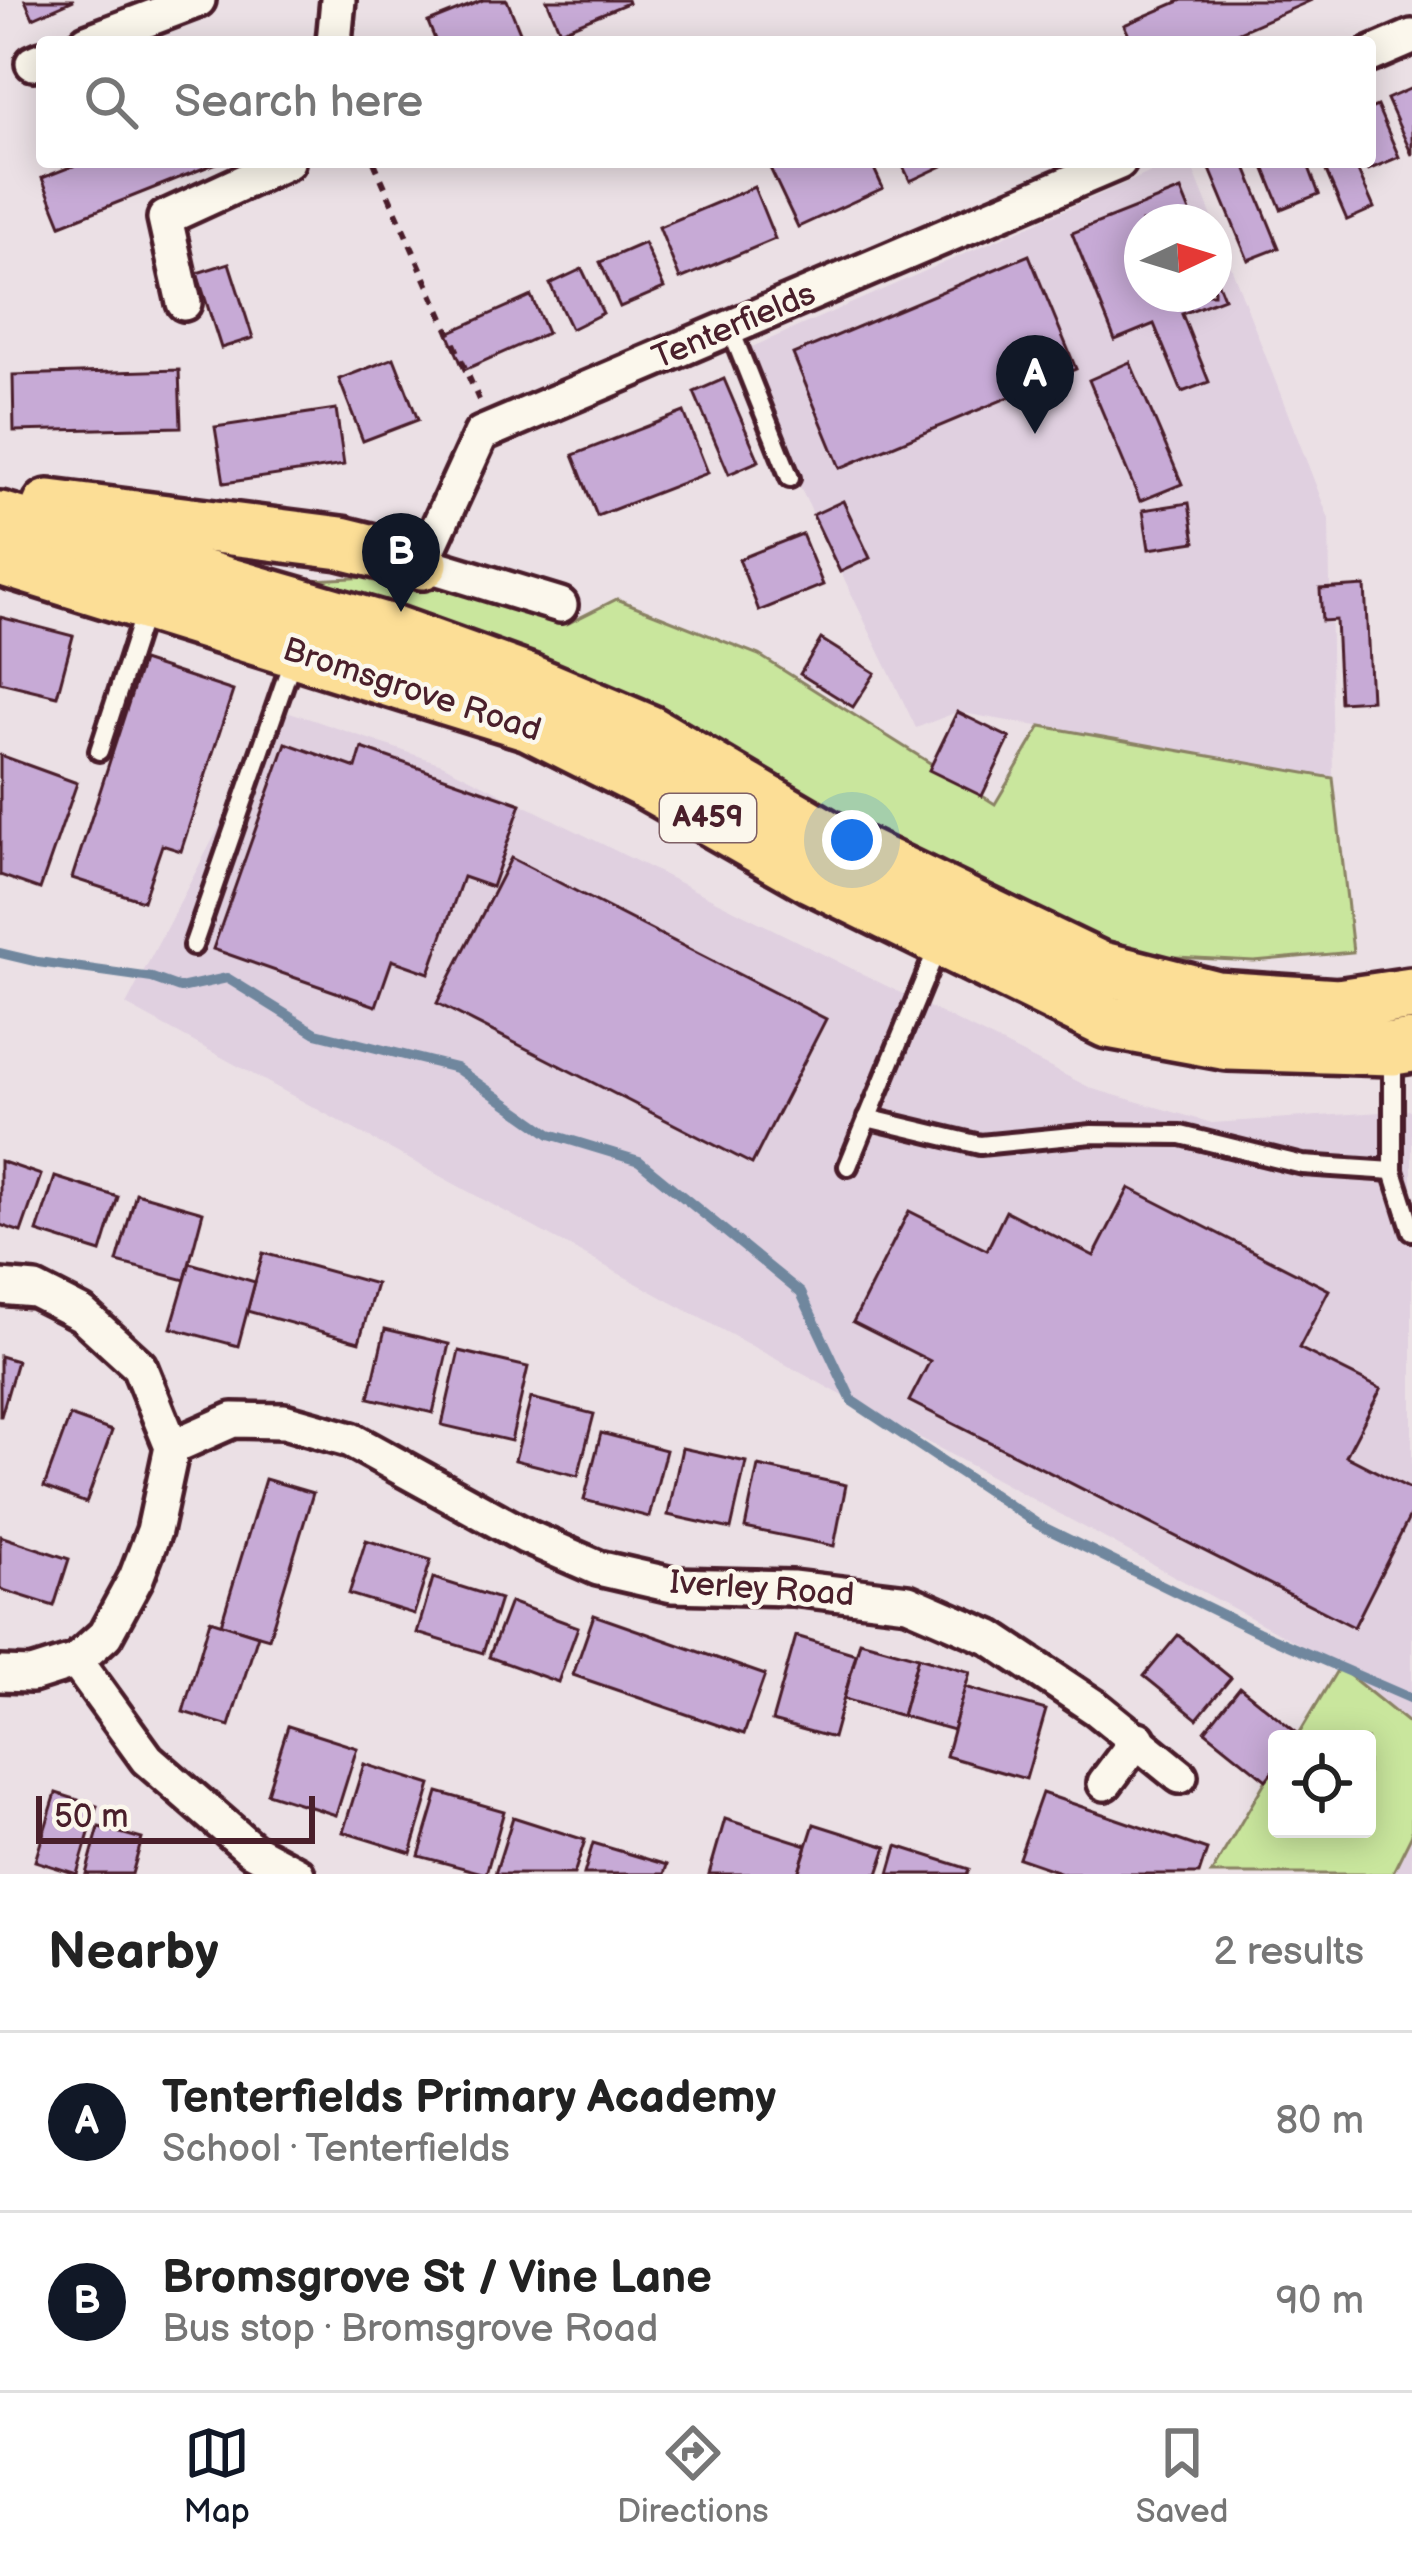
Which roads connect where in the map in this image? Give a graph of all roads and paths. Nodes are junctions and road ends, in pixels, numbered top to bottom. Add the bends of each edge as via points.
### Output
1 (198, 0) edge
2 (338, 0) edge
3 (103, 36) edge
4 (335, 36) edge
5 (1412, 37) edge
6 (1376, 52) edge
7 (274, 168) edge
8 (377, 168) edge
9 (1105, 168) edge
10 (184, 303) dead end
11 (730, 328) junction
12 (492, 429) junction
13 (790, 478) dead end
14 (0, 504) edge
15 (0, 518) edge
16 (0, 560) edge
17 (422, 563) junction
18 (560, 604) dead end
19 (146, 605) junction
20 (295, 651) junction
21 (99, 751) dead end
22 (940, 940) junction
23 (194, 946) dead end
24 (1412, 994) edge
25 (1402, 1048) edge
26 (867, 1118) junction
27 (848, 1166) dead end
28 (1394, 1171) junction
29 (1412, 1231) edge
30 (0, 1287) edge
31 (172, 1447) junction
32 (76, 1660) junction
33 (0, 1674) edge
34 (1138, 1739) junction
35 (1180, 1776) dead end
36 (1105, 1783) dead end
37 (297, 1874) edge

1 - 3 street
2 - 4 street
5 - 6 street
7 - 10 street via 165,218
8 - 12 path
9 - 11 street, Tenterfields
11 - 12 street, Tenterfields
11 - 13 lane
12 - 17 street via 481,434
14 - 17 main road via 340,543
15 - 24 main road, Bromsgrove Road / A459 via 388,630 530,681 648,731 828,837 1098,967 1216,998 1338,1005
16 - 19 main road, Bromsgrove Road / A459
17 - 18 street
19 - 20 main road, Bromsgrove Road / A459
19 - 21 lane
20 - 22 main road, Bromsgrove Road / A459 via 529,724
20 - 23 lane
22 - 25 main road, Bromsgrove Road / A459 via 1108,1022 1228,1044
22 - 26 lane
25 - 28 lane
26 - 27 lane
26 - 28 lane via 980,1145 1181,1135 1303,1165
28 - 29 lane
30 - 31 street via 35,1290 82,1314 139,1366
31 - 32 street via 136,1578 105,1635
31 - 34 street, Iverley Road via 233,1420 284,1421 351,1440 527,1538 598,1568 672,1585 908,1602 991,1637
32 - 33 street via 32,1675
32 - 37 street via 147,1760 252,1850
34 - 35 street, Iverley Road
34 - 36 street

